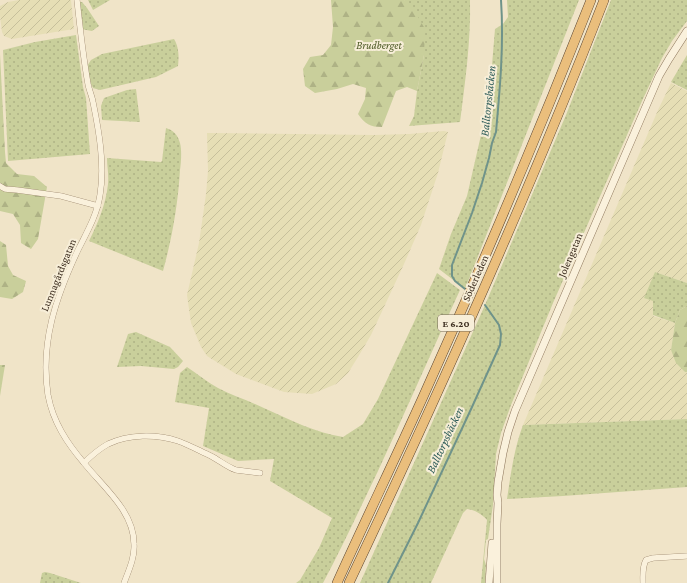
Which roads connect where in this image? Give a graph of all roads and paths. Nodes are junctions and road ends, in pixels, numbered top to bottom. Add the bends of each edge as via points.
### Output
1 (76, 0) edge
2 (591, 0) edge
3 (604, 0) edge
4 (687, 31) edge
5 (0, 186) edge
6 (98, 206) junction
7 (84, 463) junction
8 (260, 473) dead end
9 (497, 496) junction
10 (687, 556) edge
11 (347, 560) junction
12 (124, 583) edge
13 (332, 583) edge
14 (337, 583) edge
15 (349, 583) edge
16 (489, 583) edge
17 (497, 583) edge
18 (643, 583) edge

1 - 6 street, Lunnagårdsgatan via 102,166
2 - 11 highway, Söderleden / E 6.20 via 490,246 423,398
3 - 15 highway, Söderleden / E 6.20 via 508,232 410,456
4 - 9 street, Jolengatan via 659,76 521,397 508,432
5 - 6 street via 5,189 61,196
6 - 7 street, Lunnagårdsgatan via 53,313 47,351 47,383 52,413 63,435
7 - 8 street via 100,449 118,440 156,436 185,444 235,469
7 - 12 street, Lunnagårdsgatan via 129,518 134,554
9 - 16 street, Jolengatan via 494,502
9 - 17 street, Jolengatan
10 - 18 street via 646,560 643,565
11 - 13 highway
11 - 14 highway, Söderleden / E 6.20

